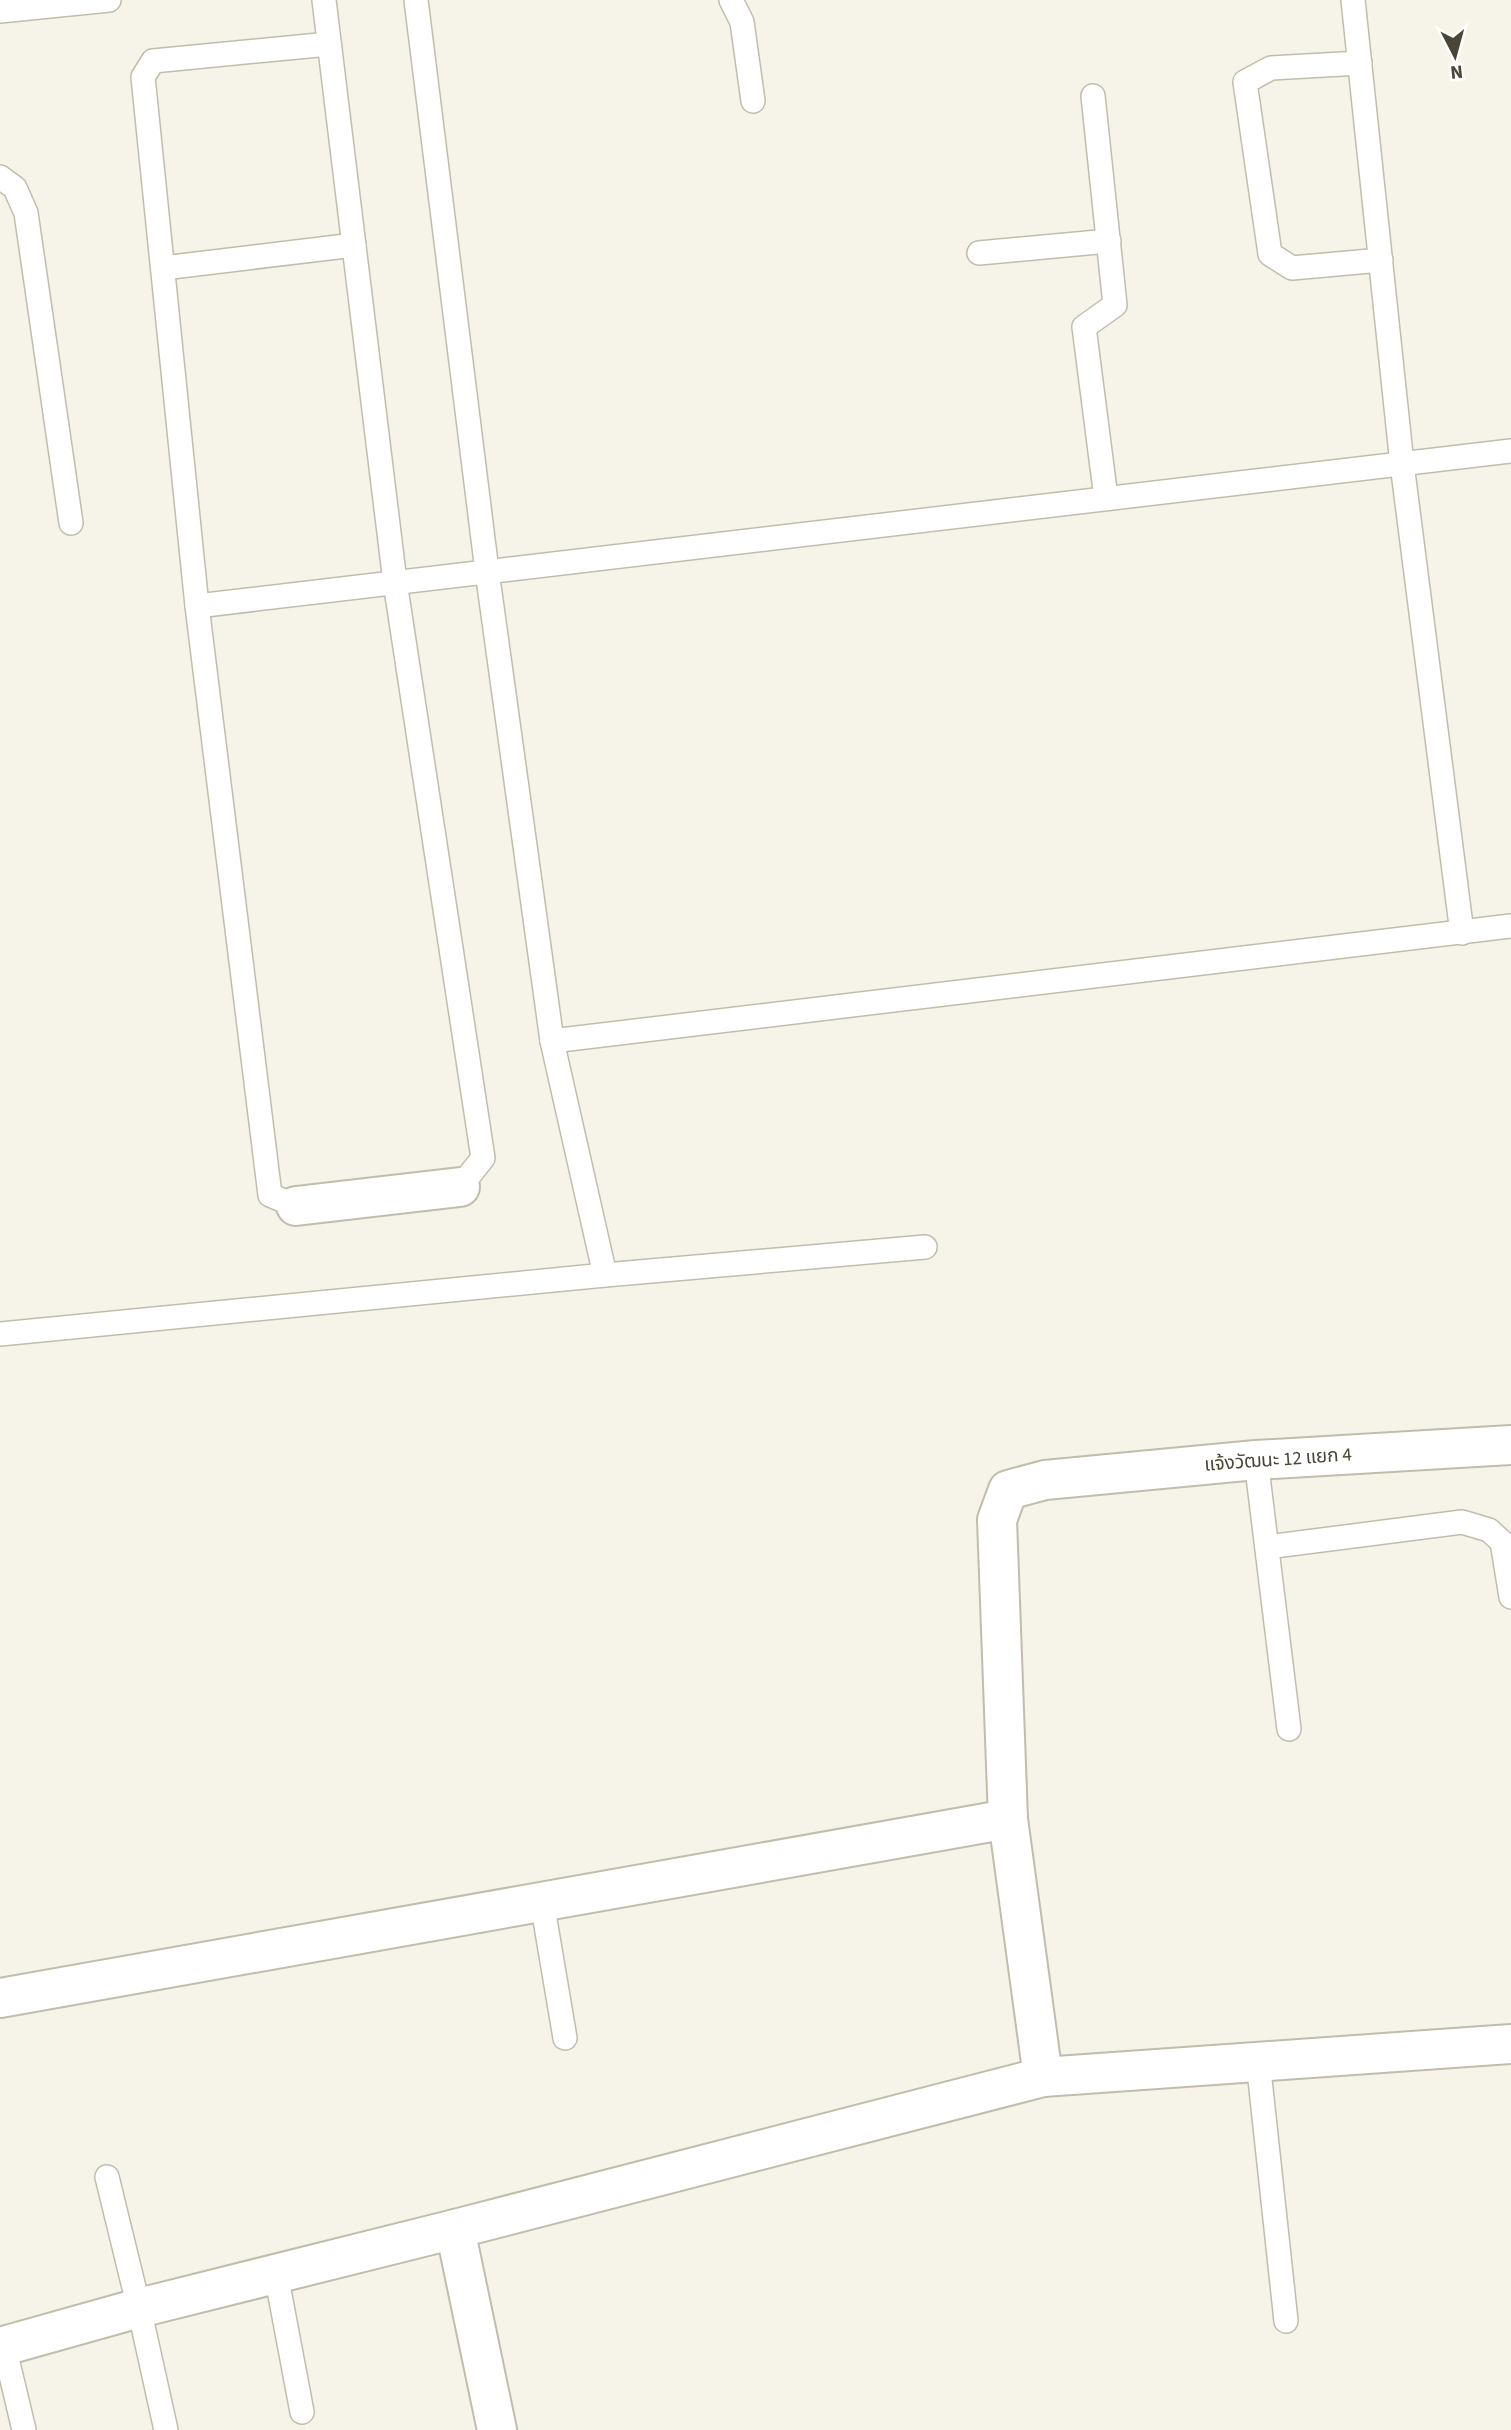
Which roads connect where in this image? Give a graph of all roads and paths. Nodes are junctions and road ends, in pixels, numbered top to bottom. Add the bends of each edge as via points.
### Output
1 (109, 0) edge
2 (324, 0) edge
3 (416, 0) edge
4 (731, 0) edge
5 (1353, 0) edge
6 (0, 11) edge
7 (330, 44) junction
8 (1360, 63) junction
9 (1093, 96) dead end
10 (753, 101) dead end
11 (0, 177) edge
12 (1109, 241) junction
13 (354, 245) junction
14 (979, 253) dead end
15 (1381, 260) junction
16 (163, 268) junction
17 (1511, 451) edge
18 (1402, 464) junction
19 (1106, 498) junction
20 (71, 523) dead end
21 (487, 570) junction
22 (395, 582) junction
23 (197, 606) junction
24 (1511, 926) edge
25 (1462, 933) junction
26 (552, 1041) junction
27 (460, 1187) joint
28 (296, 1206) joint
29 (925, 1247) dead end
30 (605, 1275) junction
31 (0, 1334) edge
32 (1511, 1445) edge
33 (1256, 1460) junction
34 (1267, 1547) junction
35 (1511, 1597) edge
36 (1289, 1729) dead end
37 (1008, 1819) junction
38 (542, 1902) junction
39 (0, 1998) edge
40 (565, 2038) dead end
41 (1511, 2044) edge
42 (1258, 2060) junction
43 (1043, 2077) junction
44 (107, 2177) dead end
45 (455, 2230) junction
46 (276, 2274) junction
47 (139, 2308) junction
48 (1286, 2321) dead end
49 (2, 2346) edge
50 (302, 2412) dead end
51 (24, 2430) edge
52 (166, 2430) edge
53 (497, 2430) edge

1 - 6 lane
2 - 7 lane
3 - 21 lane
4 - 10 lane via 742,22
5 - 8 lane
7 - 13 lane
7 - 16 lane via 153,61 144,77
8 - 15 lane
8 - 15 lane via 1271,68 1245,82 1270,254 1292,268
9 - 12 lane
11 - 20 lane via 15,188 26,213
12 - 14 lane
12 - 19 lane via 1115,304 1084,327
13 - 16 lane
13 - 22 lane
15 - 18 lane
16 - 23 lane
17 - 18 lane
18 - 19 lane
18 - 25 lane
19 - 21 lane
21 - 22 lane
21 - 26 lane
22 - 23 lane
22 - 27 lane via 483,1157
23 - 28 lane via 270,1195
24 - 25 lane
25 - 26 lane
26 - 30 lane
27 - 28 street
29 - 30 lane
30 - 31 lane
32 - 33 street, แจ้งวัฒนะ 12 แยก 4
33 - 34 lane
33 - 37 street, แจ้งวัฒนะ 12 แยก 4 via 1045,1480 1009,1490 997,1520
34 - 35 lane via 1462,1522 1489,1530 1502,1542
34 - 36 lane
37 - 38 street
37 - 43 street
38 - 39 street
38 - 40 lane
41 - 42 street
42 - 43 street
42 - 48 lane
43 - 45 street
44 - 47 lane
45 - 46 street
45 - 53 street
46 - 47 street
46 - 50 lane
47 - 49 street
47 - 52 lane
49 - 51 lane

